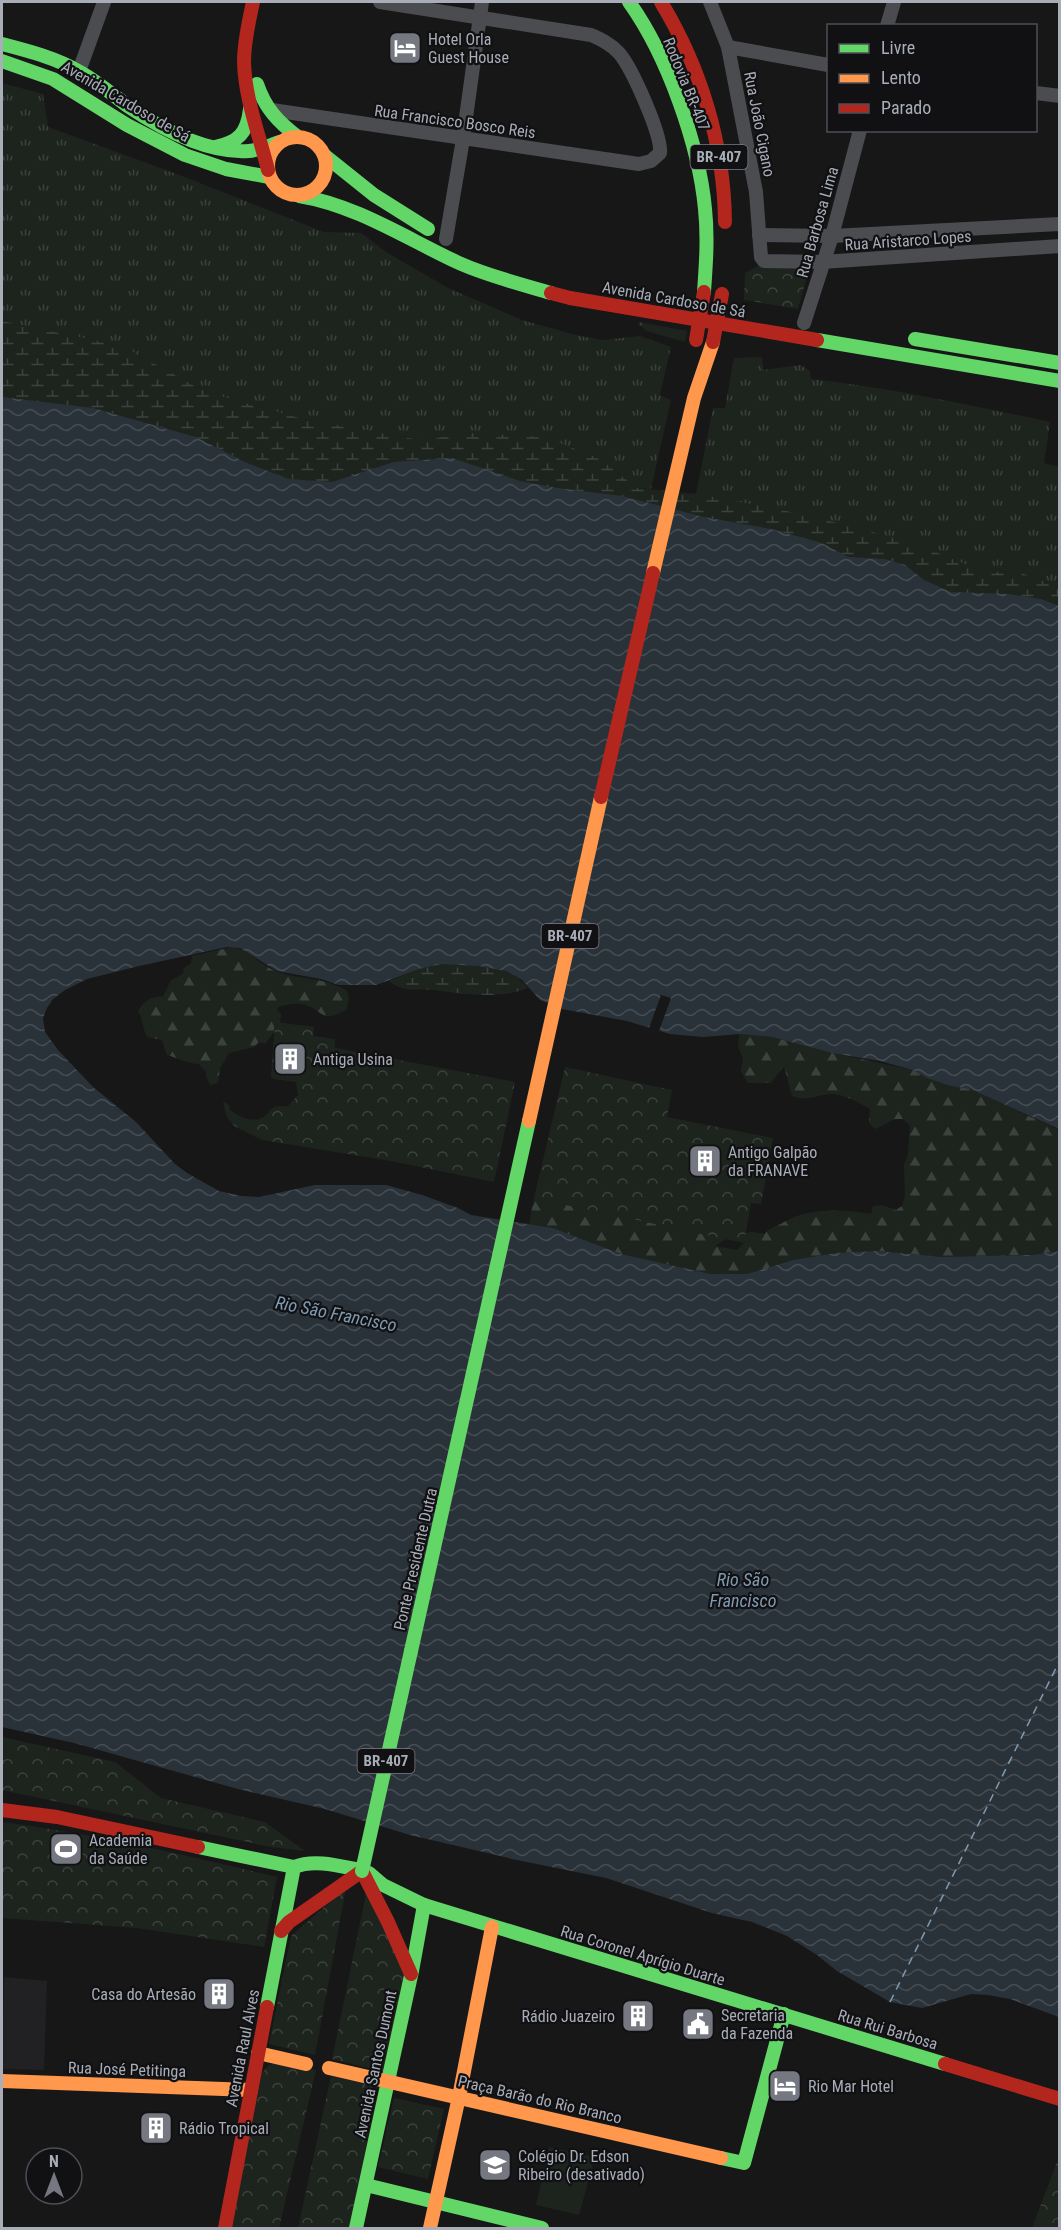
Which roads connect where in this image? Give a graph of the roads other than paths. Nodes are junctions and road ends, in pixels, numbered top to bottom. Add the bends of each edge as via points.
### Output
1 (104, 2) edge
2 (253, 2) edge
3 (264, 2) edge
4 (380, 2) edge
5 (482, 2) edge
6 (629, 2) edge
7 (661, 2) edge
8 (670, 2) edge
9 (710, 2) edge
10 (894, 2) edge
11 (616, 8) dead end
12 (480, 16) junction
13 (888, 24) edge
14 (677, 26) junction
15 (2, 44) edge
16 (728, 47) junction
17 (2, 61) edge
18 (662, 62) junction
19 (827, 65) edge
20 (79, 71) junction
21 (1037, 93) edge
22 (1059, 96) edge
23 (250, 109) junction
24 (267, 109) junction
25 (859, 132) edge
26 (298, 137) junction
27 (463, 139) junction
28 (280, 142) junction
29 (214, 147) junction
30 (262, 148) junction
31 (324, 155) junction
32 (268, 173) junction
33 (299, 196) junction
34 (1059, 224) edge
35 (759, 235) junction
36 (832, 236) junction
37 (724, 239) dead end
38 (452, 242) joint
39 (1059, 246) edge
40 (761, 256) joint
41 (822, 262) junction
42 (723, 288) dead end
43 (687, 302) dead end
44 (734, 311) dead end
45 (799, 322) joint
46 (820, 325) dead end
47 (898, 337) dead end
48 (1059, 363) edge
49 (1059, 381) edge
50 (694, 398) junction
51 (451, 1475) junction
52 (436, 1601) dead end
53 (429, 1634) dead end
54 (411, 1651) junction
55 (2, 1810) edge
56 (293, 1870) junction
57 (365, 1872) junction
58 (424, 1905) junction
59 (285, 1926) junction
60 (492, 1927) junction
61 (411, 1974) junction
62 (784, 2014) junction
63 (258, 2053) junction
64 (306, 2064) dead end
65 (329, 2068) dead end
66 (387, 2080) junction
67 (2, 2081) edge
68 (251, 2090) junction
69 (459, 2097) junction
70 (1059, 2099) edge
71 (366, 2186) junction
72 (436, 2202) junction
73 (225, 2229) edge
74 (356, 2229) edge
75 (430, 2229) edge
76 (542, 2229) edge

1 - 20 street
2 - 23 main road via 244,61
3 - 24 main road via 255,75
4 - 12 street
5 - 12 street
6 - 18 main road, Rodovia BR-407 / BR-407
7 - 14 main road, Rodovia BR-407 / BR-407
8 - 14 main road
9 - 16 street, Rua João Cigano
10 - 13 street
11 - 18 main road
12 - 27 street
12 - 27 street, Rua Francisco Bosco Reis via 591,35 610,44 630,68 661,148 659,156 639,164
14 - 37 main road, Rodovia BR-407 / BR-407 via 694,66 718,148
15 - 20 main road, Avenida Cardoso de Sá
16 - 19 street
16 - 35 street, Rua João Cigano via 756,192
17 - 32 main road, Avenida Cardoso de Sá via 46,75 177,152 228,171
18 - 50 main road, Rodovia BR-407 / BR-407, bridge via 687,122 702,172 707,210 704,292 692,366
20 - 29 main road, Avenida Cardoso de Sá via 138,113
21 - 22 street
23 - 29 main road via 247,129 240,139
23 - 30 main road
24 - 26 main road
24 - 27 street, Rua Francisco Bosco Reis
25 - 36 street, Rua Barbosa Lima
26 - 28 main road
26 - 31 main road via 314,142
27 - 38 street
28 - 30 main road, Avenida Cardoso de Sá
28 - 32 main road via 270,154
29 - 30 main road, Avenida Cardoso de Sá via 242,152
30 - 32 main road
31 - 33 main road via 326,174 322,182
31 - 38 main road via 405,216
32 - 33 main road via 281,191
33 - 49 main road, Avenida Cardoso de Sá via 318,199 380,223 495,277 570,298
34 - 36 street, Rua Aristarco Lopes
35 - 36 street, Rua Aristarco Lopes
35 - 40 street, Rua João Cigano
36 - 41 street, Rua Barbosa Lima
39 - 41 street, Rua Aristarco Lopes
40 - 41 street, Rua Aristarco Lopes via 767,262
41 - 45 street, Rua Barbosa Lima
42 - 50 main road, BR-407, bridge via 713,342
43 - 44 main road, Avenida Cardoso de Sá
45 - 46 main road
47 - 48 main road
50 - 51 main road, BR-407
51 - 52 main road, Ponte Presidente Dutra / BR-407 via 456,1503
51 - 54 main road, Ponte Presidente Dutra / BR-407 via 432,1496 404,1624
53 - 54 main road, Ponte Presidente Dutra
54 - 57 main road, BR-407, bridge
55 - 56 main road via 57,1817
56 - 57 main road via 305,1863
56 - 59 main road, Avenida Raul Alves
57 - 58 main road, Rua Coronel Aprígio Duarte
57 - 59 main road
57 - 61 main road
58 - 60 main road, Rua Coronel Aprígio Duarte
58 - 61 main road, Avenida Santos Dumont
59 - 63 main road, Avenida Raul Alves
60 - 62 main road, Rua Coronel Aprígio Duarte
60 - 69 main road
61 - 66 main road, Avenida Santos Dumont
62 - 69 main road, Praça Barão do Rio Branco via 744,2163
62 - 70 main road, Rua Rui Barbosa
63 - 64 main road
63 - 68 main road, Avenida Raul Alves
65 - 66 main road, Praça Barão do Rio Branco
66 - 69 main road, Praça Barão do Rio Branco
66 - 71 main road, Avenida Santos Dumont
67 - 68 main road, Rua José Petitinga
68 - 73 main road, Avenida Raul Alves
69 - 72 main road
71 - 72 main road
71 - 74 main road, Avenida Santos Dumont
72 - 75 main road
72 - 76 main road

